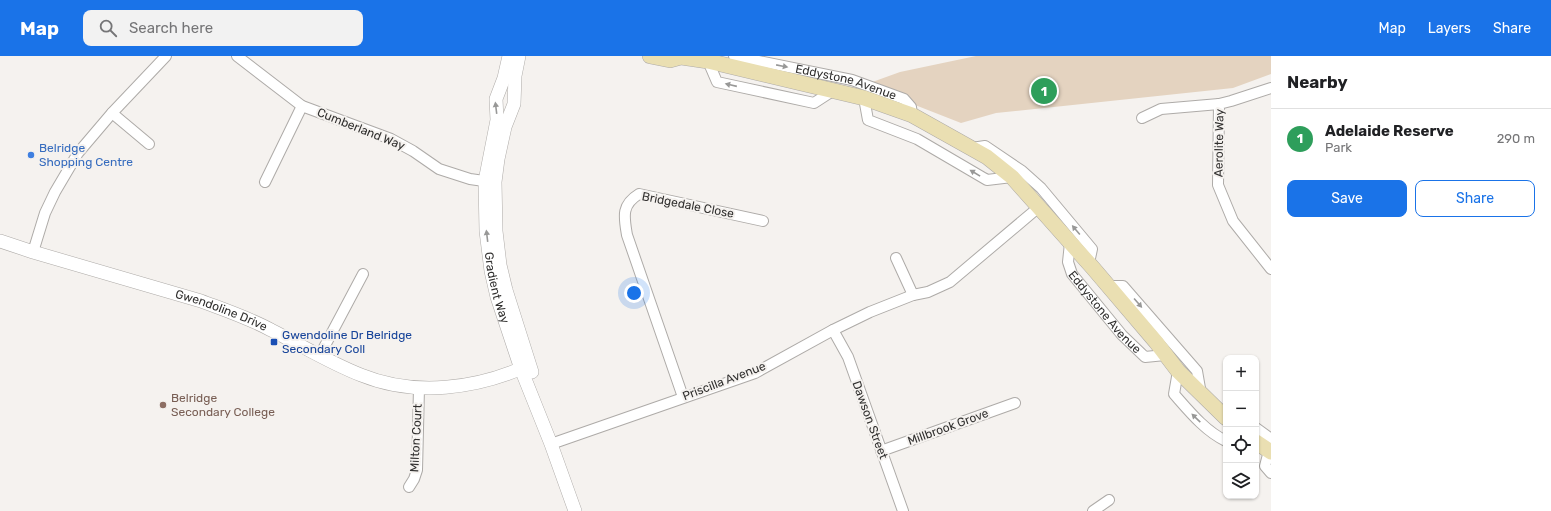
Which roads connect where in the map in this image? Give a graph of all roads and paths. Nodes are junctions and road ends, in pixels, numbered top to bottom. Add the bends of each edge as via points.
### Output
1 (166, 56) edge
2 (237, 56) edge
3 (509, 56) edge
4 (520, 56) edge
5 (650, 56) edge
6 (680, 56) edge
7 (708, 61) junction
8 (740, 61) edge
9 (1271, 88) edge
10 (834, 90) junction
11 (864, 98) junction
12 (1219, 104) junction
13 (302, 106) junction
14 (112, 114) junction
15 (912, 115) junction
16 (1142, 118) dead end
17 (149, 144) dead end
18 (972, 148) junction
19 (1012, 176) junction
20 (265, 182) dead end
21 (490, 182) junction
22 (1039, 207) junction
23 (763, 221) dead end
24 (0, 241) edge
25 (1070, 243) junction
26 (33, 252) junction
27 (896, 258) dead end
28 (1089, 263) junction
29 (1271, 269) edge
30 (363, 274) dead end
31 (1107, 286) junction
32 (913, 295) junction
33 (833, 330) junction
34 (320, 355) junction
35 (1165, 355) junction
36 (525, 367) junction
37 (1178, 371) junction
38 (419, 388) junction
39 (1201, 394) junction
40 (683, 397) junction
41 (1015, 403) dead end
42 (1223, 413) edge
43 (1259, 432) edge
44 (1223, 440) edge
45 (555, 443) junction
46 (1259, 443) edge
47 (1270, 447) edge
48 (881, 451) junction
49 (1271, 473) edge
50 (409, 487) dead end
51 (1109, 500) dead end
52 (575, 511) edge
53 (584, 511) edge
54 (903, 511) edge
55 (1093, 511) edge

1 - 14 street
2 - 13 street, Cumberland Way
21 -> 3 street, Gradient Way via 496,99
4 - 21 street, Gradient Way via 515,76 514,104
5 - 6 main road, Eddystone Avenue via 670,60
6 - 7 main road, Eddystone Avenue
7 - 8 main road, Eddystone Avenue
10 -> 7 street, Eddystone Avenue via 814,103 730,85 717,82
8 - 10 main road, Eddystone Avenue
8 -> 15 street, Eddystone Avenue via 852,80 904,98 912,107
9 - 12 street, Aerolite Way
10 - 11 main road, Eddystone Avenue
11 - 15 main road, Eddystone Avenue
19 -> 11 street, Eddystone Avenue via 987,180 917,139 868,120
12 - 16 street via 1161,110
12 - 29 street, Aerolite Way via 1218,185 1233,221
13 - 20 street
13 - 21 street, Cumberland Way via 391,139 439,169 470,179
14 - 17 street
14 - 26 street via 78,153 62,177 45,213
15 - 18 main road, Eddystone Avenue
18 - 19 main road, Eddystone Avenue
28 -> 18 street, Eddystone Avenue via 1092,249 1041,188 1022,171 985,146
19 - 22 main road, Eddystone Avenue
21 - 36 street, Gradient Way via 486,231 491,271 498,297
22 - 25 main road, Eddystone Avenue
22 - 32 street, Priscilla Avenue via 950,282 928,292
23 - 40 street, Bridgedale Close via 639,194 632,198 625,208 627,235
24 - 26 street, Gwendoline Drive
25 - 28 main road, Eddystone Avenue
25 - 35 street, Eddystone Avenue via 1068,262 1072,274 1122,335 1144,357
26 - 34 street, Gwendoline Drive via 228,311
27 - 32 street
28 - 31 main road, Eddystone Avenue
30 - 34 street
31 - 35 main road, Eddystone Avenue
31 -> 39 street, Eddystone Avenue via 1123,286 1196,371
32 - 33 street, Priscilla Avenue
33 - 40 street, Priscilla Avenue via 755,373
33 - 48 street, Dawson Street via 848,357
34 - 38 street, Gwendoline Drive via 362,376
35 - 37 main road, Eddystone Avenue
36 - 38 street, Gwendoline Drive via 471,384
36 - 45 street, Gradient Way
37 - 39 main road, Eddystone Avenue
44 -> 37 street via 1194,416 1174,394
38 - 50 street, Milton Court via 417,470
39 - 42 main road, Eddystone Avenue
40 - 45 street, Priscilla Avenue
41 - 48 street, Millbrook Grove
43 - 47 street
45 - 52 street, Gradient Way
45 - 53 street, Gradient Way
46 - 47 main road
47 - 49 street via 1265,466
48 - 54 street, Dawson Street
51 - 55 street

